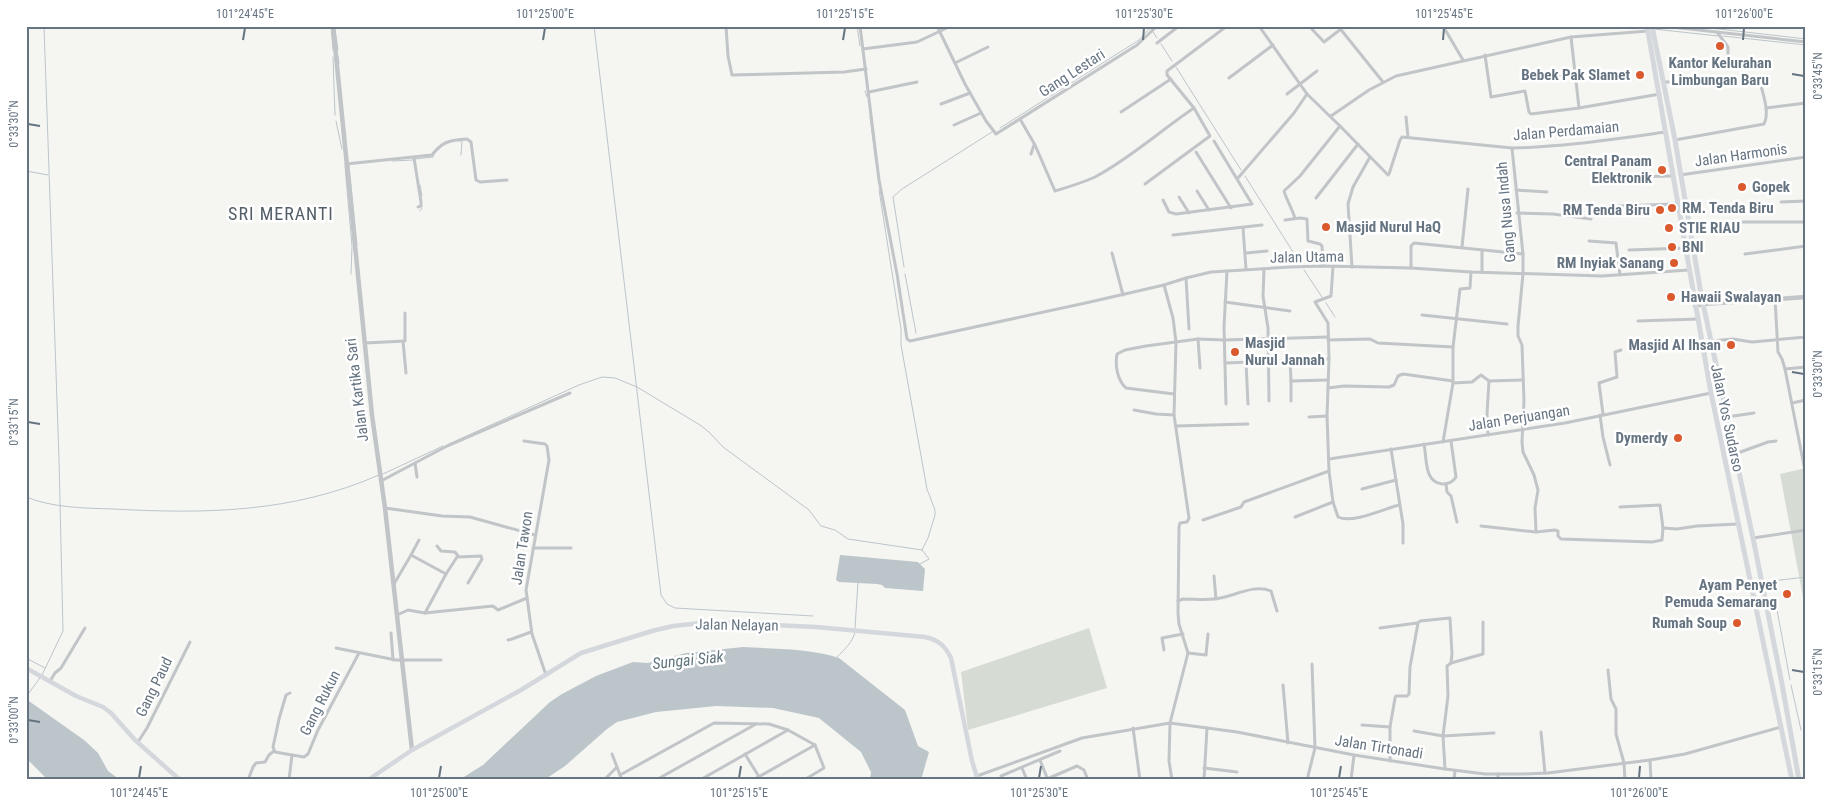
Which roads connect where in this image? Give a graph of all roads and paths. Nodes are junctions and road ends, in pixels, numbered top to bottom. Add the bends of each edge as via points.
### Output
1 (333, 26) edge
2 (726, 26) edge
3 (758, 26) edge
4 (860, 26) edge
5 (937, 26) edge
6 (951, 26) edge
7 (1157, 26) edge
8 (1179, 26) edge
9 (1227, 26) edge
10 (1259, 26) edge
11 (1309, 26) edge
12 (1443, 26) edge
13 (1662, 26) edge
14 (746, 27) edge
15 (1340, 28) edge
16 (1649, 28) edge
17 (1716, 32) junction
18 (939, 33) junction
19 (1571, 36) junction
20 (1806, 42) edge
21 (1157, 43) dead end
22 (1273, 45) junction
23 (988, 47) dead end
24 (863, 49) junction
25 (1485, 55) junction
26 (1464, 60) junction
27 (1728, 60) dead end
28 (955, 63) junction
29 (866, 69) junction
30 (1318, 71) dead end
31 (1574, 75) junction
32 (1229, 78) dead end
33 (1170, 79) junction
34 (1531, 79) dead end
35 (916, 82) dead end
36 (1383, 82) junction
37 (1664, 82) junction
38 (1300, 84) junction
39 (869, 92) junction
40 (970, 93) junction
41 (1287, 94) dead end
42 (1307, 94) junction
43 (1660, 94) junction
44 (1806, 103) edge
45 (941, 104) dead end
46 (1194, 108) junction
47 (1579, 108) junction
48 (1766, 108) junction
49 (1121, 112) dead end
50 (981, 113) junction
51 (1331, 116) junction
52 (1406, 117) dead end
53 (1020, 119) junction
54 (954, 125) dead end
55 (1340, 126) junction
56 (1666, 132) junction
57 (1408, 137) junction
58 (1675, 140) junction
59 (1214, 141) dead end
60 (1034, 144) junction
61 (1358, 144) junction
62 (1676, 146) junction
63 (1669, 147) junction
64 (1512, 148) junction
65 (1196, 152) dead end
66 (1031, 154) dead end
67 (1370, 157) junction
68 (1806, 157) edge
69 (414, 158) junction
70 (346, 164) junction
71 (1680, 175) junction
72 (1673, 176) junction
73 (1617, 177) dead end
74 (1238, 178) junction
75 (507, 180) dead end
76 (1145, 184) dead end
77 (1468, 189) dead end
78 (1516, 190) junction
79 (1196, 191) dead end
80 (1547, 192) dead end
81 (1179, 197) dead end
82 (1316, 198) dead end
83 (1163, 200) dead end
84 (1781, 202) dead end
85 (1806, 202) edge
86 (1678, 204) junction
87 (1617, 206) dead end
88 (418, 207) dead end
89 (1232, 208) junction
90 (1209, 210) junction
91 (1189, 213) junction
92 (1517, 213) junction
93 (1295, 218) junction
94 (1591, 219) dead end
95 (1285, 220) dead end
96 (1743, 222) dead end
97 (1806, 222) edge
98 (1262, 224) dead end
99 (1243, 228) junction
100 (1173, 235) dead end
101 (1589, 241) dead end
102 (1806, 246) edge
103 (1462, 247) junction
104 (1686, 248) junction
105 (1482, 250) junction
106 (1629, 250) dead end
107 (1267, 251) dead end
108 (1112, 253) dead end
109 (1246, 253) junction
110 (1523, 254) junction
111 (1745, 254) dead end
112 (1323, 266) junction
113 (1333, 267) junction
114 (1352, 267) junction
115 (1264, 268) junction
116 (1411, 268) junction
117 (1246, 269) junction
118 (1690, 270) junction
119 (1227, 271) junction
120 (1471, 272) junction
121 (1482, 272) junction
122 (1523, 274) junction
123 (1620, 275) junction
124 (1186, 278) junction
125 (1164, 285) junction
126 (1123, 295) junction
127 (1806, 297) edge
128 (1774, 299) junction
129 (1226, 302) junction
130 (1703, 304) junction
131 (1695, 306) junction
132 (1264, 308) junction
133 (1290, 311) dead end
134 (405, 313) dead end
135 (1422, 315) dead end
136 (1457, 318) junction
137 (1698, 319) junction
138 (1638, 321) dead end
139 (1507, 324) dead end
140 (1189, 329) dead end
141 (1806, 337) edge
142 (1328, 338) junction
143 (1198, 339) junction
144 (1267, 339) junction
145 (1777, 339) junction
146 (1224, 340) junction
147 (403, 341) junction
148 (1711, 341) junction
149 (1176, 342) junction
150 (364, 343) junction
151 (1453, 348) junction
152 (1621, 350) dead end
153 (1329, 359) junction
154 (1290, 360) junction
155 (1268, 361) junction
156 (1246, 362) junction
157 (1225, 363) junction
158 (1806, 367) edge
159 (1200, 368) dead end
160 (1785, 370) junction
161 (406, 373) dead end
162 (1328, 380) junction
163 (1523, 380) junction
164 (1291, 381) junction
165 (1489, 381) junction
166 (1453, 382) junction
167 (1328, 388) junction
168 (570, 393) dead end
169 (1711, 393) junction
170 (1174, 394) junction
171 (1806, 400) edge
172 (1269, 401) dead end
173 (1291, 401) dead end
174 (1792, 403) junction
175 (1226, 404) dead end
176 (1248, 404) dead end
177 (1134, 410) dead end
178 (1754, 413) dead end
179 (1174, 415) junction
180 (1601, 415) junction
181 (1326, 416) junction
182 (1309, 417) dead end
183 (1726, 417) junction
184 (1248, 424) dead end
185 (1176, 426) junction
186 (1522, 430) junction
187 (1488, 435) junction
188 (524, 441) dead end
189 (1451, 441) junction
190 (1776, 441) dead end
191 (1443, 442) junction
192 (1424, 444) junction
193 (1391, 449) junction
194 (1734, 454) junction
195 (1329, 459) junction
196 (415, 463) junction
197 (1610, 465) dead end
198 (1329, 470) junction
199 (1806, 476) edge
200 (417, 477) dead end
201 (1396, 480) junction
202 (381, 481) junction
203 (1446, 484) junction
204 (1362, 489) dead end
205 (1333, 502) junction
206 (1399, 505) junction
207 (1620, 506) dead end
208 (384, 508) junction
209 (1295, 517) dead end
210 (1203, 520) dead end
211 (1457, 522) dead end
212 (1738, 524) junction
213 (1481, 526) dead end
214 (1663, 528) junction
215 (1806, 530) edge
216 (1536, 532) junction
217 (535, 535) junction
218 (1753, 538) junction
219 (419, 540) dead end
220 (1403, 543) dead end
221 (437, 546) dead end
222 (533, 548) junction
223 (571, 548) dead end
224 (411, 555) junction
225 (458, 556) junction
226 (446, 574) junction
227 (1214, 576) dead end
228 (468, 583) dead end
229 (393, 585) junction
230 (527, 598) junction
231 (1216, 599) junction
232 (1178, 601) junction
233 (1277, 611) dead end
234 (425, 613) junction
235 (396, 615) junction
236 (1483, 622) dead end
237 (1418, 623) junction
238 (85, 628) dead end
239 (1380, 628) dead end
240 (531, 632) junction
241 (391, 633) dead end
242 (1183, 634) junction
243 (1208, 634) dead end
244 (508, 640) dead end
245 (190, 642) dead end
246 (336, 648) dead end
247 (1164, 650) dead end
248 (359, 652) junction
249 (1188, 653) junction
250 (1776, 656) junction
251 (1766, 658) junction
252 (398, 660) junction
253 (441, 660) dead end
254 (1451, 663) junction
255 (1312, 664) dead end
256 (26, 668) edge
257 (1608, 670) dead end
258 (546, 675) junction
259 (48, 680) junction
260 (1283, 685) dead end
261 (290, 692) dead end
262 (1170, 722) junction
263 (757, 723) junction
264 (1362, 725) dead end
265 (1390, 726) junction
266 (1782, 727) junction
267 (1133, 728) junction
268 (1207, 728) junction
269 (788, 730) junction
270 (1414, 731) dead end
271 (1540, 732) dead end
272 (1494, 733) dead end
273 (1443, 736) junction
274 (138, 742) junction
275 (1288, 742) junction
276 (815, 745) junction
277 (1315, 748) junction
278 (412, 750) junction
279 (274, 751) junction
280 (1060, 751) dead end
281 (612, 754) dead end
282 (745, 754) junction
283 (292, 755) junction
284 (1033, 755) junction
285 (1354, 755) junction
286 (1026, 757) junction
287 (1650, 760) junction
288 (1038, 761) junction
289 (1390, 761) junction
290 (1624, 763) junction
291 (1029, 765) junction
292 (617, 767) junction
293 (1022, 768) junction
294 (1204, 768) junction
295 (1445, 770) junction
296 (1454, 771) junction
297 (1237, 772) dead end
298 (1547, 773) junction
299 (1498, 774) junction
300 (620, 775) junction
301 (1001, 776) dead end
302 (760, 778) edge
303 (977, 778) edge
304 (1048, 779) edge
305 (180, 780) edge
306 (248, 780) edge
307 (289, 780) edge
308 (368, 780) edge
309 (604, 780) edge
310 (622, 780) edge
311 (656, 780) edge
312 (700, 780) edge
313 (753, 780) edge
314 (804, 780) edge
315 (1027, 780) edge
316 (1088, 780) edge
317 (1140, 780) edge
318 (1172, 780) edge
319 (1204, 780) edge
320 (1307, 780) edge
321 (1350, 780) edge
322 (1454, 780) edge
323 (1498, 780) edge
324 (1548, 780) edge
325 (1625, 780) edge
326 (1651, 780) edge
327 (1792, 780) edge
328 (1799, 780) edge

1 - 70 street, Jalan Kartika Sari
2 - 29 street via 732,75
3 - 14 street
4 - 24 street
5 - 18 street
6 - 18 street
7 - 53 street, Gang Lestari via 1137,45
8 - 21 street
9 - 33 street via 1168,68
10 - 22 street
11 - 15 street via 1324,42
12 - 26 street
13 - 17 street
15 - 36 street
16 - 19 street
16 - 37 main road, Jalan Yos Sudarso
16 - 43 main road, Jalan Yos Sudarso
17 - 20 street
17 - 27 street via 1728,47
18 - 24 street via 917,42
18 - 28 street
19 - 25 street
19 - 31 street
22 - 32 street
22 - 38 street
23 - 28 street
24 - 29 street
25 - 26 street
25 - 47 street via 1492,98 1525,91 1531,114
26 - 36 street
28 - 40 street
29 - 39 street
30 - 38 street
31 - 34 street
31 - 47 street
33 - 46 street
33 - 49 street
35 - 39 street
36 - 51 street
37 - 48 street via 1758,81
37 - 58 main road, Jalan Yos Sudarso
38 - 41 street
38 - 42 street
39 - 126 street, Jalan Utama via 879,180 907,339 910,341
40 - 45 street
40 - 50 street
42 - 51 street
42 - 74 street
43 - 47 street
43 - 56 main road, Jalan Yos Sudarso
44 - 48 street
46 - 60 street via 1096,176 1055,191
46 - 76 street via 1210,136
48 - 58 street via 1764,124
50 - 53 street, Gang Lestari via 996,134
50 - 54 street
51 - 55 street
52 - 57 street
53 - 60 street
55 - 61 street
55 - 93 street via 1284,191
56 - 63 main road, Jalan Yos Sudarso
56 - 64 street, Jalan Perdamaian via 1550,147
57 - 64 street, Jalan Perdamaian
57 - 67 street via 1400,140 1388,175
58 - 62 main road, Jalan Yos Sudarso
59 - 74 street
60 - 66 street
61 - 67 street
61 - 82 street
62 - 63 main road
62 - 71 main road, Jalan Yos Sudarso
63 - 72 main road, Jalan Yos Sudarso
64 - 78 street, Gang Nusa Indah
65 - 89 street
67 - 114 street via 1353,187 1348,204
68 - 71 street, Jalan Harmonis
69 - 70 street
69 - 75 street via 432,156 436,148 446,142 467,139 471,142 476,180
69 - 88 street via 421,202
70 - 150 street, Jalan Kartika Sari
71 - 130 main road, Jalan Yos Sudarso
72 - 73 street
72 - 86 main road, Jalan Yos Sudarso
74 - 89 street via 1252,204
77 - 103 street
78 - 80 street
78 - 92 street, Gang Nusa Indah
79 - 90 street
81 - 91 street
83 - 91 street via 1171,214
84 - 85 street
86 - 87 street
86 - 104 main road, Jalan Yos Sudarso
89 - 90 street
90 - 91 street
92 - 94 street
92 - 110 street, Gang Nusa Indah
93 - 95 street
93 - 112 street via 1308,220 1308,242 1321,244
96 - 97 street
98 - 99 street
99 - 100 street
99 - 109 street
101 - 123 street via 1616,243
102 - 111 street
103 - 105 street
103 - 116 street via 1414,243 1411,246
104 - 106 street
104 - 118 main road, Jalan Yos Sudarso
105 - 110 street
105 - 121 street
107 - 109 street
108 - 126 street
109 - 117 street
110 - 122 street, Gang Nusa Indah
112 - 113 street, Jalan Utama
112 - 115 street, Jalan Utama
113 - 114 street, Jalan Utama
113 - 142 street via 1331,296 1315,302 1328,321
114 - 116 street, Jalan Utama
115 - 117 street, Jalan Utama
115 - 132 street
116 - 120 street, Jalan Utama
117 - 119 street, Jalan Utama
118 - 123 street, Jalan Utama
118 - 131 main road, Jalan Yos Sudarso
119 - 124 street, Jalan Utama
119 - 129 street
120 - 121 street, Jalan Utama
120 - 136 street via 1470,288 1460,289
121 - 122 street, Jalan Utama
122 - 123 street, Jalan Utama
122 - 163 street, Gang Nusa Indah via 1518,326
124 - 125 street, Jalan Utama
124 - 140 street
125 - 126 street, Jalan Utama
125 - 149 street
127 - 128 street
128 - 130 street
128 - 145 street
129 - 132 street
129 - 146 street
130 - 131 street
130 - 148 main road, Jalan Yos Sudarso
131 - 137 main road, Jalan Yos Sudarso
132 - 133 street
132 - 144 street
134 - 147 street via 406,340
135 - 136 street
136 - 139 street
136 - 151 street
137 - 138 street
137 - 169 main road, Jalan Yos Sudarso
141 - 145 street
142 - 144 street
142 - 151 street
142 - 153 street
143 - 146 street
143 - 149 street
143 - 159 street
144 - 146 street
144 - 155 street
145 - 148 street
145 - 160 street
146 - 157 street
147 - 150 street
147 - 161 street
148 - 183 main road, Jalan Yos Sudarso
149 - 170 street
149 - 170 street via 1125,350 1116,356 1120,380 1126,388
150 - 202 street, Jalan Kartika Sari
151 - 166 street
152 - 180 street via 1615,352 1617,377 1599,383
153 - 154 street
153 - 162 street
154 - 155 street
154 - 164 street
155 - 156 street
155 - 172 street
156 - 157 street
156 - 176 street
157 - 175 street
158 - 160 street
160 - 174 street
162 - 164 street
162 - 167 street
163 - 165 street
163 - 186 street, Gang Nusa Indah
164 - 173 street
165 - 166 street via 1482,375 1472,382
165 - 187 street
166 - 167 street via 1403,374 1389,387
166 - 191 street
167 - 181 street
168 - 196 street
169 - 180 street, Jalan Perjuangan
169 - 212 main road, Jalan Yos Sudarso
170 - 179 street
171 - 174 street
174 - 199 street
177 - 179 street
178 - 183 street
179 - 185 street
180 - 186 street, Jalan Perjuangan
180 - 197 street
181 - 182 street
181 - 195 street
183 - 194 main road, Jalan Yos Sudarso
184 - 185 street
185 - 232 street via 1189,518 1179,525
186 - 187 street, Jalan Perjuangan
186 - 216 street, Gang Nusa Indah via 1524,452 1538,490 1534,508
187 - 189 street, Jalan Perjuangan
188 - 217 street, Jalan Tawon via 544,444 548,452
189 - 191 street, Jalan Perjuangan
189 - 203 street via 1456,477
190 - 194 street
191 - 192 street, Jalan Perjuangan
192 - 193 street, Jalan Perjuangan
192 - 203 street via 1429,477 1436,483
193 - 195 street, Jalan Perjuangan
193 - 201 street
194 - 218 main road, Jalan Yos Sudarso
195 - 198 street
196 - 200 street
196 - 202 street
198 - 205 street
198 - 210 street
201 - 204 street
201 - 206 street
202 - 208 street, Jalan Kartika Sari
203 - 211 street
205 - 206 street via 1338,517 1346,519
205 - 209 street
206 - 220 street
207 - 214 street via 1660,505
208 - 217 street via 470,517
208 - 229 street, Jalan Kartika Sari
212 - 214 street
212 - 251 main road, Jalan Yos Sudarso
213 - 216 street
214 - 216 street via 1662,539 1652,542 1561,539 1555,530
215 - 218 street
217 - 222 street, Jalan Tawon
218 - 250 main road, Jalan Yos Sudarso
219 - 224 street
221 - 225 street
222 - 223 street
222 - 230 street, Jalan Tawon
224 - 226 street
224 - 229 street
225 - 226 street
225 - 228 street via 482,557
226 - 234 street
227 - 231 street
229 - 235 street, Jalan Kartika Sari
230 - 234 street via 498,610 493,606
230 - 240 street, Jalan Tawon
231 - 232 street
231 - 233 street via 1253,589 1267,589 1271,591
232 - 242 street
234 - 235 street via 408,610
235 - 252 street, Jalan Kartika Sari
236 - 254 street via 1484,654
237 - 239 street
237 - 254 street via 1450,618
237 - 265 street via 1409,694 1395,697
238 - 259 street via 61,668
240 - 244 street
240 - 258 street, Jalan Tawon
241 - 252 street
242 - 247 street via 1162,638
242 - 249 street
243 - 249 street via 1206,655
245 - 274 street, Gang Paud
246 - 248 street
248 - 252 street
248 - 283 street, Gang Rukun via 308,754 304,757
249 - 262 street
250 - 251 main road
250 - 328 main road, Jalan Yos Sudarso
251 - 266 main road, Jalan Yos Sudarso
252 - 253 street
252 - 278 street, Jalan Kartika Sari
254 - 273 street via 1447,666 1448,696
255 - 277 street
256 - 259 main road
257 - 290 street via 1611,699 1616,709 1616,734
258 - 278 main road, Jalan Nelayan
258 - 303 main road, Jalan Nelayan via 590,650 652,631 690,624 711,622 925,637 945,647 951,658
259 - 274 main road via 103,707
260 - 275 street
261 - 279 street via 286,695 279,719
262 - 267 street, Jalan Tirtonadi
262 - 268 street, Jalan Tirtonadi
262 - 318 street
263 - 269 street
263 - 300 street via 714,723
263 - 311 street
264 - 265 street
265 - 289 street
266 - 287 street, Jalan Tirtonadi via 1685,754
266 - 327 main road, Jalan Yos Sudarso
267 - 284 street, Jalan Tirtonadi via 1082,738
267 - 317 street
268 - 275 street, Jalan Tirtonadi
268 - 294 street
269 - 276 street
269 - 282 street
270 - 273 street
271 - 298 street
272 - 273 street
273 - 295 street
274 - 305 main road
275 - 277 street, Jalan Tirtonadi
276 - 302 street
276 - 314 street via 824,766
277 - 285 street, Jalan Tirtonadi
277 - 320 street
278 - 308 main road, Jalan Nelayan
279 - 283 street
279 - 306 street via 264,763 256,763
280 - 288 street
281 - 292 street
282 - 302 street
282 - 312 street
283 - 307 street
284 - 286 street, Jalan Tirtonadi
284 - 288 street
285 - 289 street, Jalan Tirtonadi
285 - 321 street
286 - 291 street
286 - 303 street, Jalan Tirtonadi
287 - 290 street, Jalan Tirtonadi
287 - 326 street
288 - 291 street
288 - 304 street
289 - 295 street, Jalan Tirtonadi
290 - 298 street, Jalan Tirtonadi
290 - 325 street
291 - 293 street
292 - 300 street
292 - 309 street
293 - 301 street
293 - 315 street
294 - 297 street
294 - 319 street
295 - 296 street, Jalan Tirtonadi
296 - 299 street, Jalan Tirtonadi
296 - 322 street
298 - 299 street, Jalan Tirtonadi
298 - 324 street
299 - 323 street
300 - 310 street
302 - 313 street
304 - 316 street via 1078,766 1084,770

